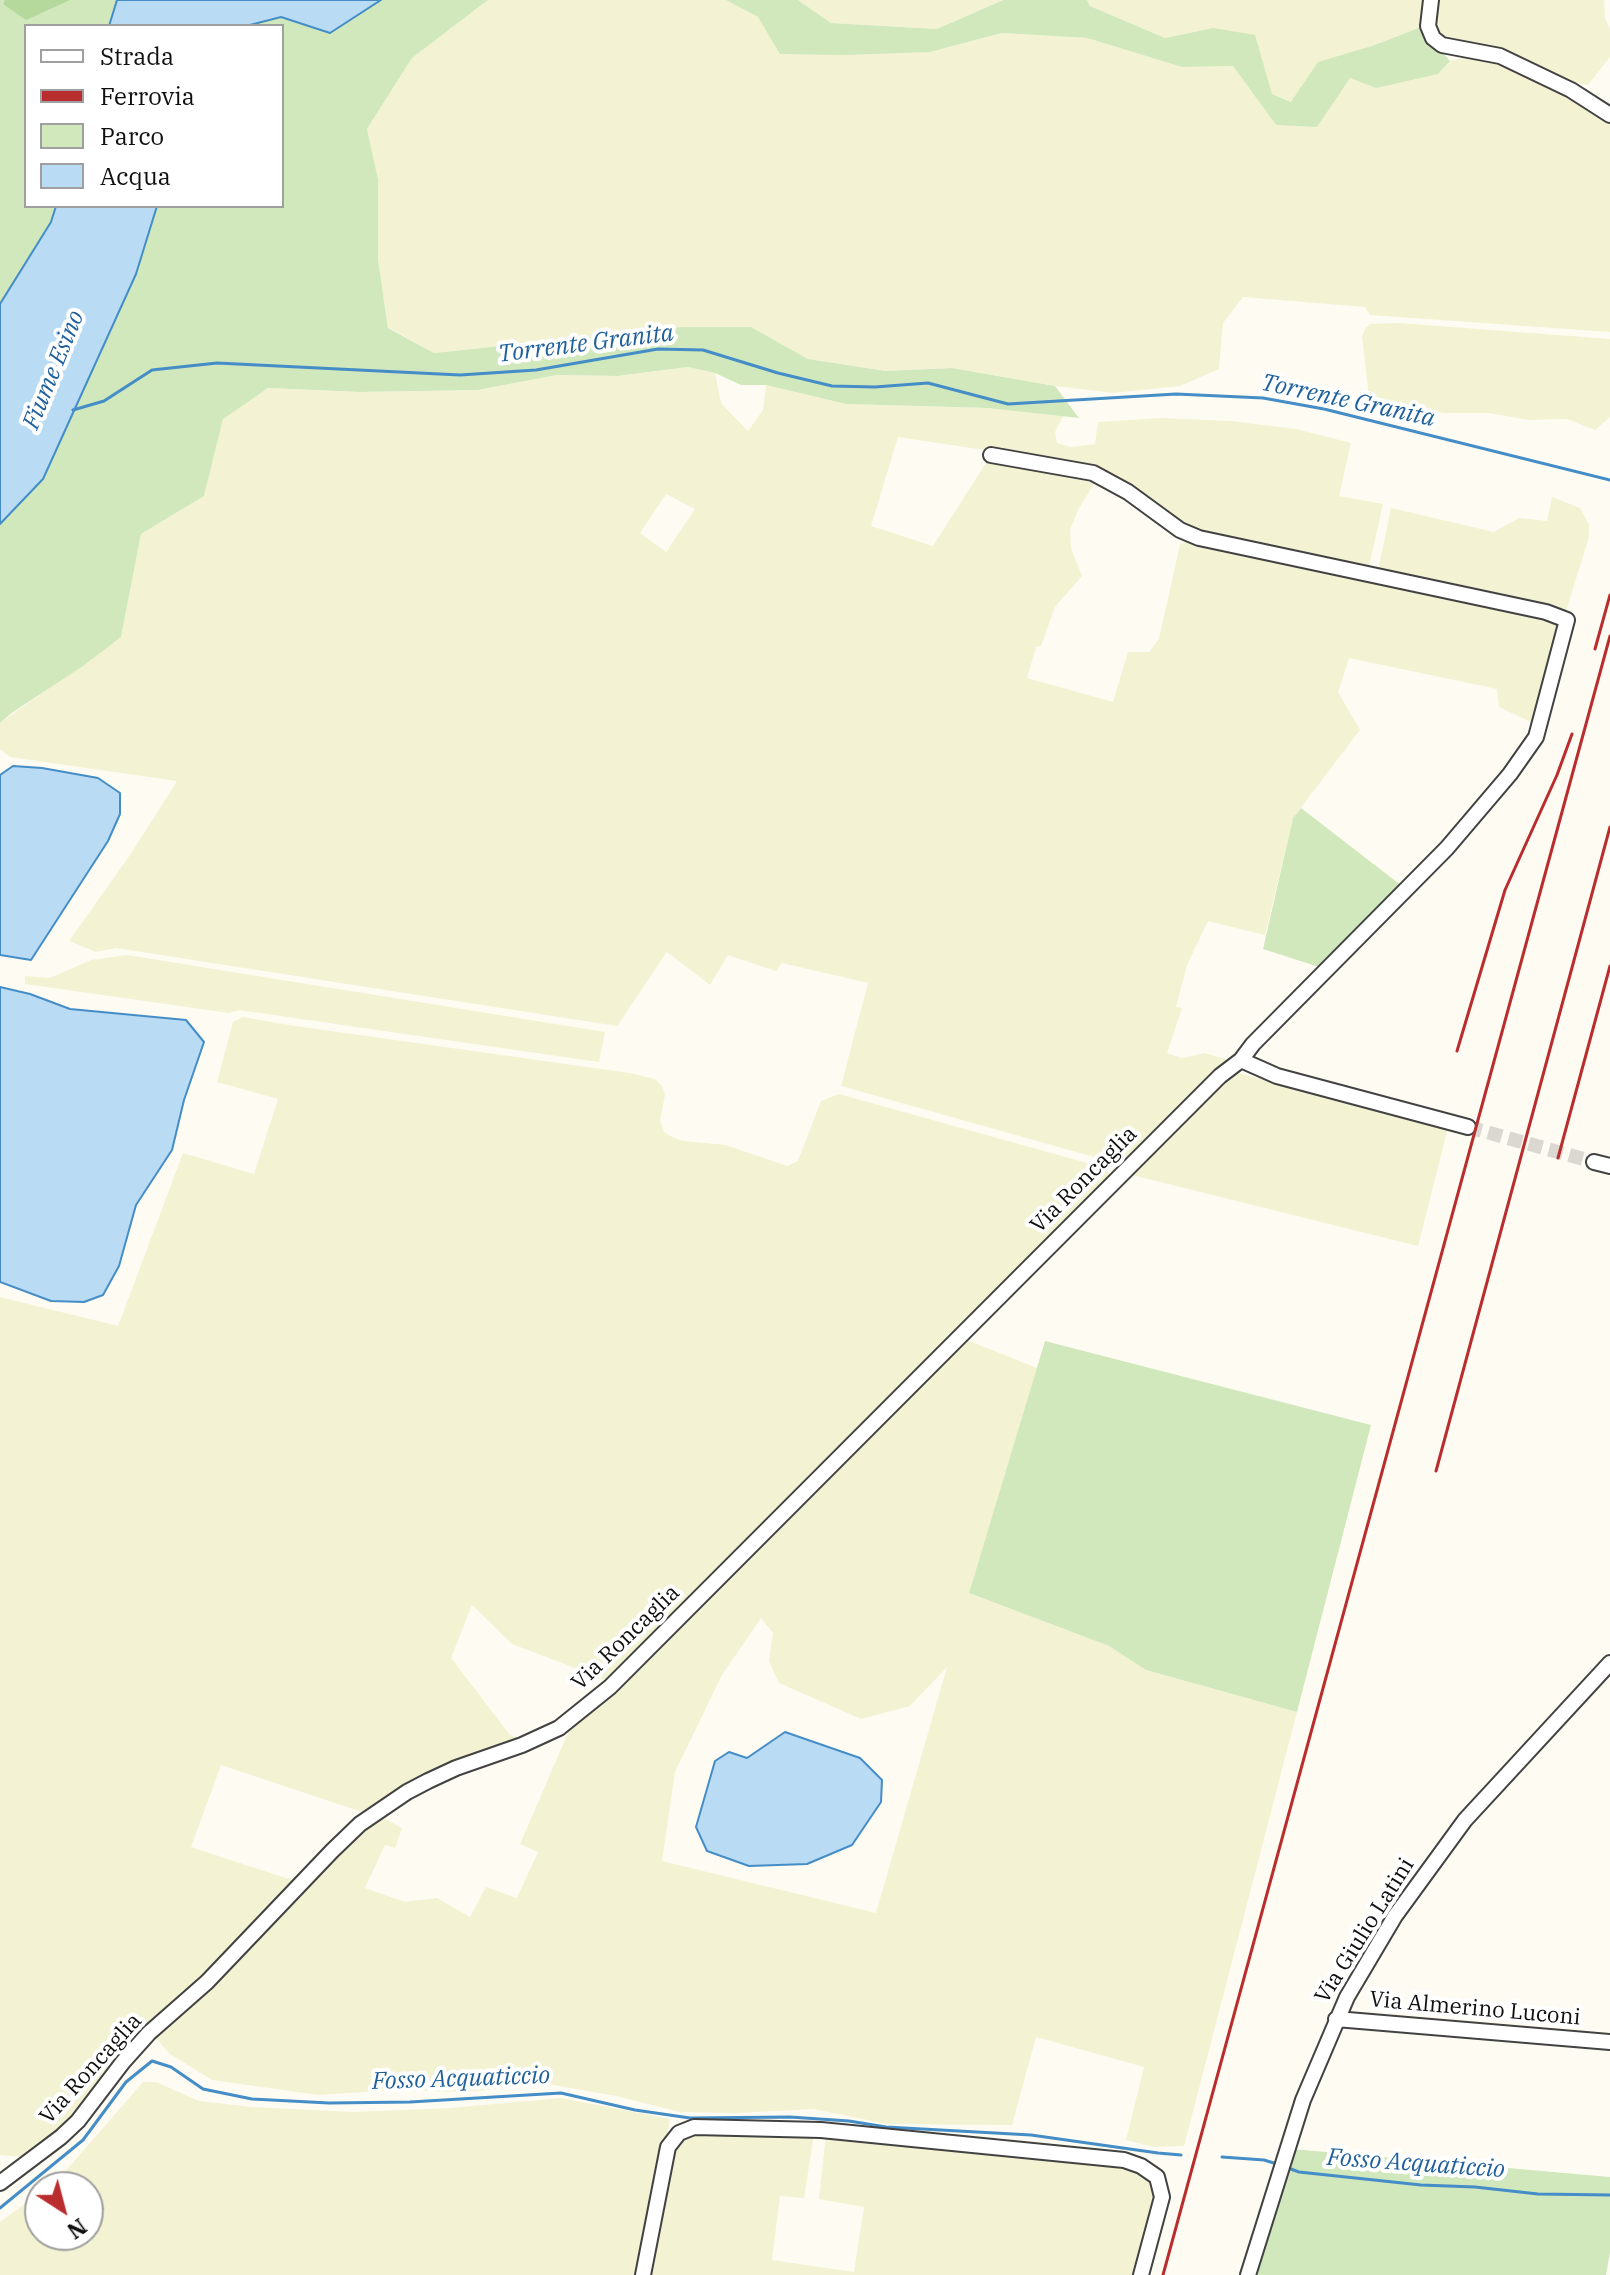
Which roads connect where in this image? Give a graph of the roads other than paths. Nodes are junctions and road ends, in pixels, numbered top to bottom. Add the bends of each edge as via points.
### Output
1 (1431, 0) edge
2 (1610, 115) edge
3 (991, 455) dead end
4 (1241, 1060) junction
5 (1468, 1127) tunnel mouth
6 (1594, 1162) tunnel mouth
7 (1610, 1166) edge
8 (1610, 1663) edge
9 (1336, 2019) junction
10 (1610, 2042) edge
11 (0, 2183) edge
12 (643, 2275) edge
13 (1141, 2275) edge
14 (1248, 2275) edge

1 - 2 street via 1428,26 1442,45 1500,56
3 - 4 street, Via Roncaglia via 1093,473 1199,538 1567,620 1536,737 1510,774 1447,848
4 - 5 street via 1277,1076
4 - 11 street, Via Roncaglia via 610,1687 559,1728 428,1781 360,1824 207,1982 149,2033 78,2121
6 - 7 street
8 - 9 street, Via Giulio Latini via 1456,1831 1395,1916
9 - 10 street, Via Almerino Luconi
9 - 14 street, Via Giulio Latini via 1303,2100
12 - 13 street via 668,2147 679,2133 694,2127 821,2130 1124,2160 1157,2177 1162,2197

